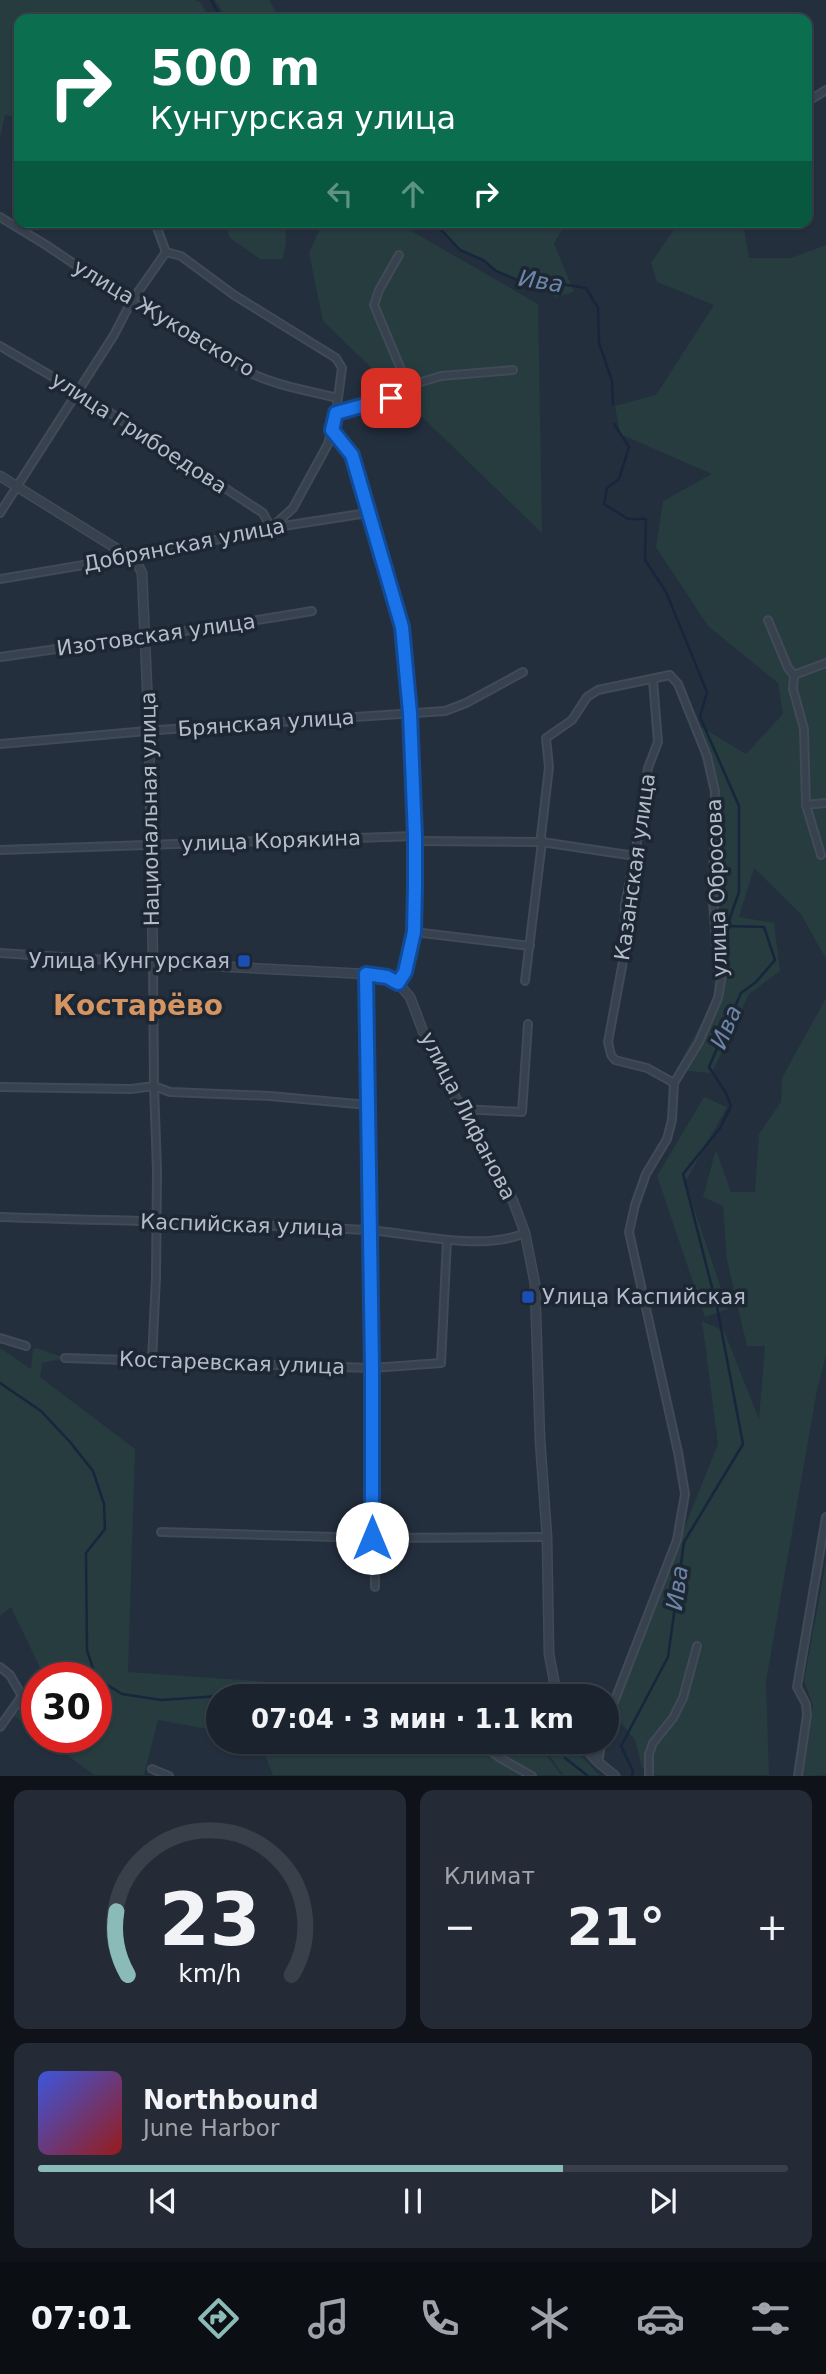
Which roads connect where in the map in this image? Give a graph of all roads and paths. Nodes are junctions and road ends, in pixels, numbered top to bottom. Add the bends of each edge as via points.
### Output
1 (18, 228) edge
2 (157, 228) edge
3 (166, 252) junction
4 (399, 255) dead end
5 (131, 302) junction
6 (0, 346) edge
7 (513, 370) dead end
8 (408, 386) junction
9 (77, 391) junction
10 (337, 398) junction
11 (336, 413) junction
12 (332, 430) junction
13 (0, 476) edge
14 (17, 486) junction
15 (0, 513) edge
16 (367, 513) junction
17 (271, 528) junction
18 (130, 557) junction
19 (0, 579) edge
20 (312, 611) dead end
21 (768, 620) dead end
22 (145, 636) junction
23 (0, 657) edge
24 (826, 663) edge
25 (523, 672) dead end
26 (794, 675) junction
27 (653, 680) junction
28 (410, 713) junction
29 (149, 731) junction
30 (0, 744) edge
31 (826, 803) edge
32 (806, 805) junction
33 (415, 839) junction
34 (542, 842) junction
35 (152, 846) junction
36 (0, 850) edge
37 (821, 855) dead end
38 (635, 856) junction
39 (414, 932) junction
40 (530, 946) junction
41 (0, 953) edge
42 (153, 963) junction
43 (366, 974) junction
44 (525, 981) dead end
45 (398, 983) junction
46 (528, 1024) dead end
47 (674, 1083) junction
48 (154, 1086) junction
49 (0, 1087) edge
50 (368, 1105) junction
51 (461, 1109) junction
52 (0, 1217) edge
53 (157, 1222) junction
54 (370, 1231) junction
55 (525, 1233) junction
56 (447, 1240) junction
57 (0, 1338) edge
58 (26, 1346) dead end
59 (65, 1359) dead end
60 (152, 1360) junction
61 (372, 1368) junction
62 (826, 1517) edge
63 (161, 1532) dead end
64 (547, 1537) junction
65 (372, 1538) junction
66 (374, 1587) dead end
67 (697, 1646) dead end
68 (0, 1667) edge
69 (555, 1684) edge
70 (619, 1689) edge
71 (0, 1727) edge
72 (495, 1754) edge
73 (591, 1754) edge
74 (600, 1754) edge
75 (598, 1762) junction
76 (152, 1769) dead end
77 (169, 1776) edge
78 (532, 1776) edge
79 (615, 1776) edge
80 (649, 1776) edge
81 (798, 1776) edge

1 - 5 street, улица Жуковского
2 - 3 street
3 - 5 street
3 - 10 street via 181,256 336,358 342,368
4 - 8 street via 374,305
5 - 9 street
5 - 10 street, улица Жуковского via 255,375
6 - 9 street, улица Грибоедова
7 - 8 street via 441,376
8 - 11 street via 391,398
9 - 14 street
9 - 17 street, улица Грибоедова via 263,513
10 - 11 street
11 - 12 street
12 - 16 street via 352,455
12 - 17 street via 293,508
13 - 14 street
14 - 15 street
14 - 18 street
16 - 17 street, Добрянская улица
16 - 28 street via 402,627
17 - 18 street, Добрянская улица
18 - 19 street, Добрянская улица
18 - 22 street, Национальная улица via 142,573
20 - 22 street, Изотовская улица
21 - 26 street
22 - 23 street, Изотовская улица
22 - 29 street, Национальная улица
24 - 26 street
25 - 28 street, Брянская улица via 445,711
26 - 32 street via 793,689 804,729
27 - 34 street via 598,690 587,697 572,720 546,738 549,767
27 - 38 street, Казанская улица via 659,742 648,768
27 - 47 street, улица Обросова via 670,675 678,684 707,756 715,791 713,897 722,975 718,998 699,1042
28 - 29 street, Брянская улица
28 - 33 street
29 - 30 street, Брянская улица
29 - 35 street, Национальная улица
31 - 32 street
32 - 37 street
33 - 34 street, улица Корякина
33 - 35 street, улица Корякина
33 - 39 street
34 - 38 street, улица Корякина
34 - 40 street
35 - 36 street, улица Корякина
35 - 42 street, Национальная улица
38 - 47 street, Казанская улица via 608,1042 615,1060 646,1068
39 - 40 street
39 - 45 street
40 - 44 street
41 - 42 street
42 - 43 street
42 - 48 street, Национальная улица
43 - 45 street
43 - 50 street
45 - 51 street, улица Лифанова via 410,997 432,1055
46 - 51 street via 522,1112
47 - 70 street, улица Обросова via 667,1139 646,1174 629,1232 685,1494 677,1540
48 - 49 street
48 - 50 street via 170,1092
48 - 53 street, Национальная улица
50 - 54 street
51 - 55 street, улица Лифанова via 513,1201
52 - 53 street, Каспийская улица
53 - 54 street, Каспийская улица
53 - 60 street, Национальная улица
54 - 56 street, Каспийская улица
54 - 61 street
55 - 56 street, Каспийская улица via 480,1241
55 - 64 street, улица Лифанова via 535,1284
56 - 61 street, Костаревская улица via 441,1363
57 - 58 street
59 - 60 street, Костаревская улица
60 - 61 street, Костаревская улица
61 - 65 street
62 - 81 street via 797,1687 807,1715
63 - 65 street
64 - 65 street
64 - 69 street, улица Лифанова via 549,1654
65 - 66 street
67 - 80 street via 683,1698 653,1743
68 - 71 street via 22,1696
72 - 78 street
73 - 75 street
74 - 75 street
75 - 79 street
76 - 77 street

